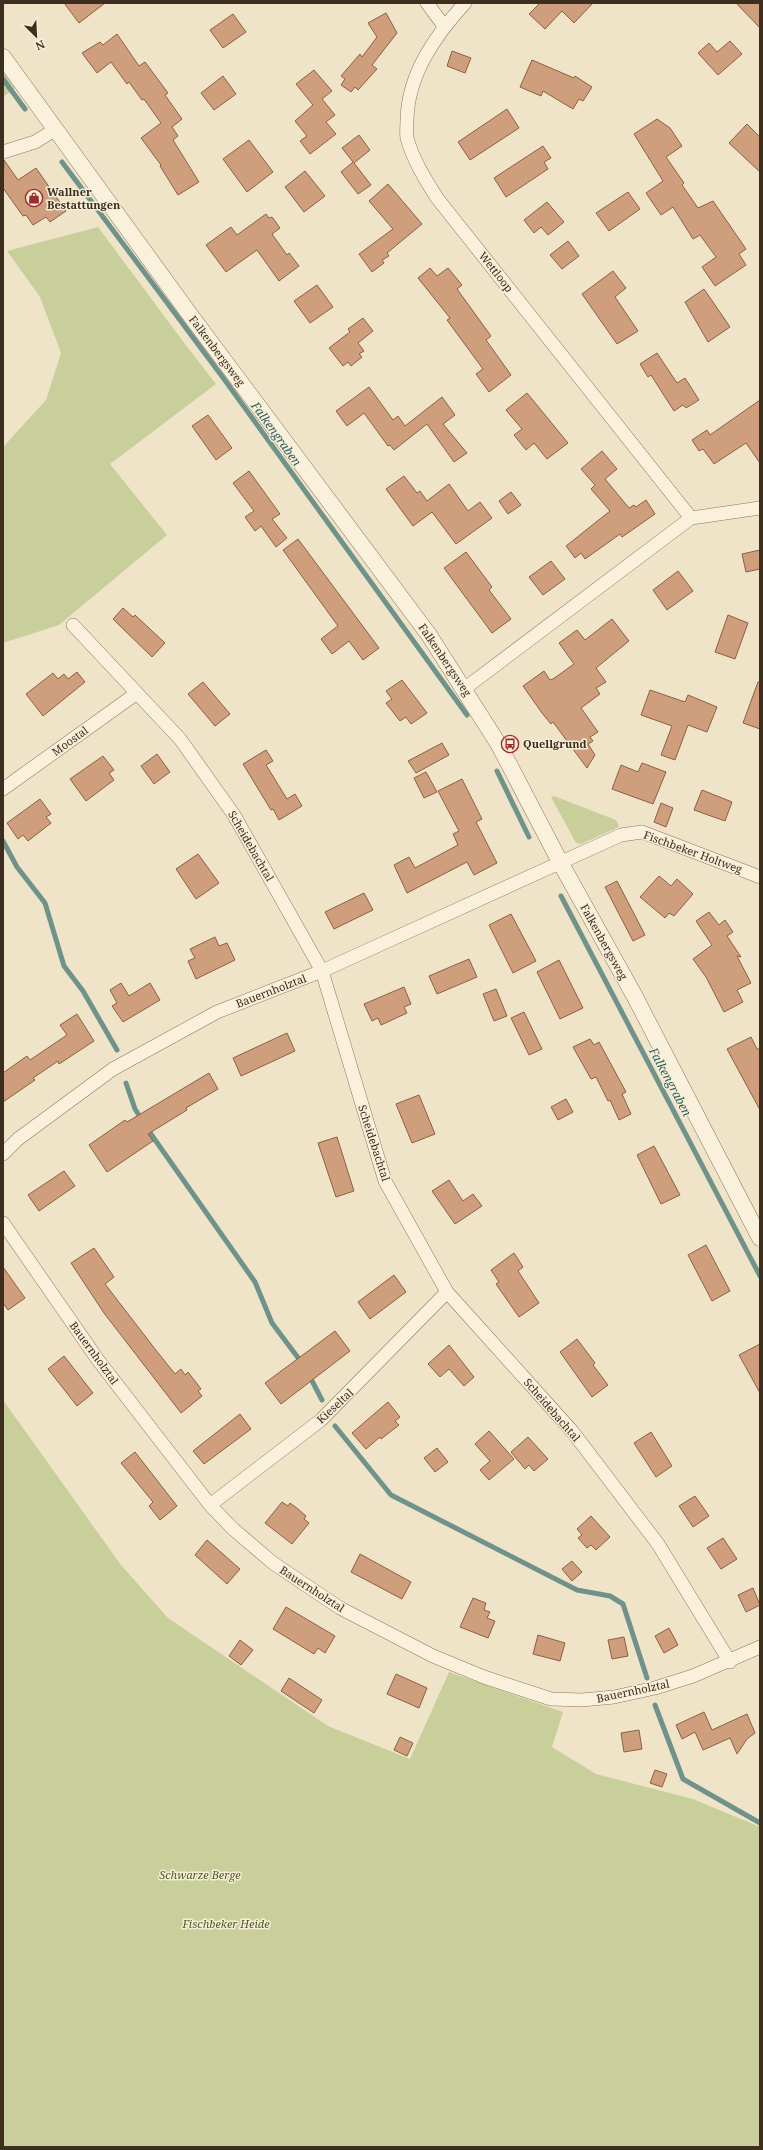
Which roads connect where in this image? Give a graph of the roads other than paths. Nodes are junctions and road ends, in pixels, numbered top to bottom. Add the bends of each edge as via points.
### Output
1 (427, 3) edge
2 (465, 3) edge
3 (444, 26) junction
4 (3, 57) edge
5 (56, 129) junction
6 (3, 152) edge
7 (760, 508) edge
8 (691, 518) junction
9 (73, 625) dead end
10 (464, 689) junction
11 (137, 694) junction
12 (3, 790) edge
13 (560, 862) junction
14 (760, 877) edge
15 (322, 971) junction
16 (3, 1154) edge
17 (3, 1223) edge
18 (760, 1238) edge
19 (447, 1292) junction
20 (210, 1505) junction
21 (760, 1647) edge
22 (730, 1662) junction

1 - 3 street
2 - 3 street, Wettloop
3 - 8 street, Wettloop via 419,65 407,104 407,137 419,170 437,198
4 - 5 street, Falkenbergsweg
5 - 6 street via 35,142
5 - 10 street, Falkenbergsweg via 184,307 429,636
7 - 8 street
8 - 10 street
9 - 11 street, Scheidebachtal
10 - 13 street, Falkenbergsweg via 499,745
11 - 12 street, Moostal
11 - 15 street, Scheidebachtal via 180,739 234,815
13 - 14 street, Fischbeker Holtweg via 621,834 642,832
13 - 15 street, Bauernholztal
13 - 18 street, Falkenbergsweg via 634,995
15 - 16 street, Bauernholztal via 217,1012 113,1069 18,1139
15 - 19 street, Scheidebachtal via 385,1181
17 - 20 street, Bauernholztal via 98,1360
19 - 20 street, Kieseltal via 321,1420
19 - 22 street, Scheidebachtal via 577,1437 658,1544
20 - 22 street, Bauernholztal via 232,1528 273,1563 340,1608 433,1656 530,1694 551,1699 614,1697 655,1688
21 - 22 street, Bauernholztal

